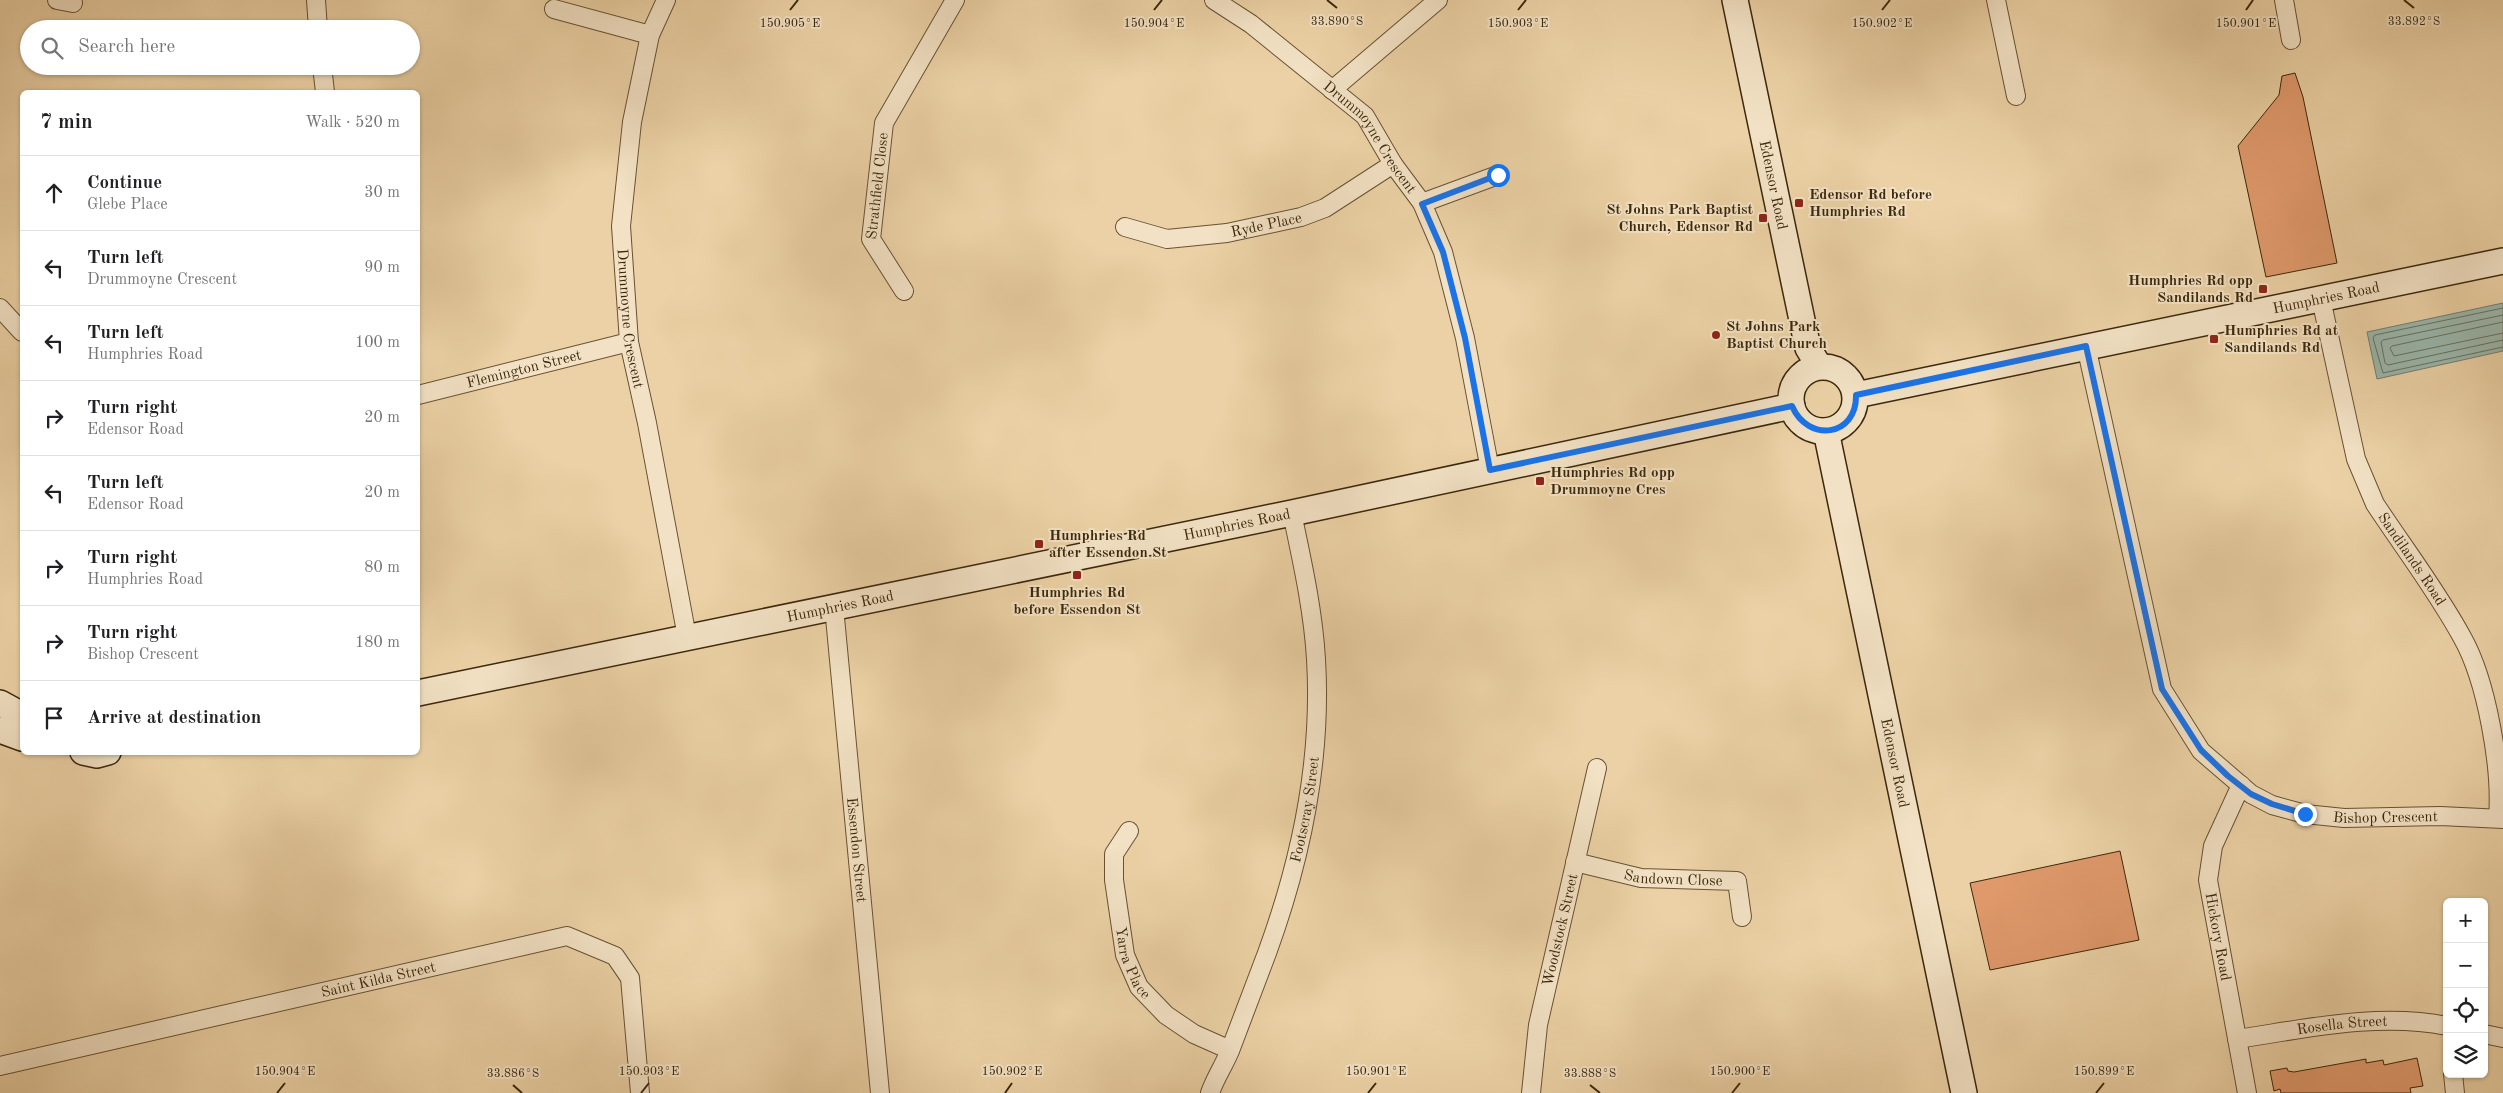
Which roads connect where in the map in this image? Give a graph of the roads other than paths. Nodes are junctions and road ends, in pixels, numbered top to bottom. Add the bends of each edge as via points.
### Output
1 (316, 0) edge
2 (666, 0) edge
3 (955, 0) edge
4 (1214, 0) edge
5 (1438, 0) edge
6 (1735, 0) edge
7 (1996, 0) edge
8 (2284, 0) edge
9 (554, 8) dead end
10 (317, 20) edge
11 (650, 35) junction
12 (2291, 40) dead end
13 (323, 75) edge
14 (325, 90) edge
15 (1332, 90) junction
16 (2016, 96) dead end
17 (1393, 164) junction
18 (1498, 175) dead end
19 (1422, 204) junction
20 (1125, 227) dead end
21 (2503, 261) edge
22 (904, 291) dead end
23 (2321, 299) junction
24 (0, 308) edge
25 (20, 330) edge
26 (629, 342) junction
27 (2086, 346) junction
28 (1819, 366) junction
29 (420, 394) edge
30 (1856, 395) junction
31 (1792, 406) junction
32 (1826, 431) junction
33 (1490, 470) junction
34 (1292, 513) junction
35 (834, 607) junction
36 (688, 637) junction
37 (420, 693) edge
38 (0, 704) edge
39 (20, 715) edge
40 (0, 730) edge
41 (20, 737) edge
42 (1597, 768) dead end
43 (2241, 786) junction
44 (2500, 819) edge
45 (1129, 831) dead end
46 (1575, 862) junction
47 (1742, 917) dead end
48 (2443, 1025) edge
49 (2488, 1035) edge
50 (2237, 1038) junction
51 (2503, 1038) edge
52 (1230, 1050) junction
53 (0, 1066) edge
54 (2453, 1078) edge
55 (640, 1093) edge
56 (880, 1093) edge
57 (1210, 1093) edge
58 (1531, 1093) edge
59 (1964, 1093) edge
60 (2247, 1093) edge
61 (2455, 1093) edge

1 - 10 street
2 - 11 street, Drummoyne Crescent
3 - 22 street, Strathfield Close via 884,123 871,239
4 - 15 street, Drummoyne Crescent via 1251,24
5 - 15 street
6 - 28 main road, Edensor Road via 1808,348
7 - 16 street
8 - 12 street
9 - 11 street
11 - 26 street, Drummoyne Crescent via 632,122 621,226
13 - 14 street
15 - 17 street, Drummoyne Crescent via 1365,116
17 - 19 street, Drummoyne Crescent
17 - 20 street, Ryde Place via 1325,208 1301,217 1227,233 1167,239
18 - 19 street
19 - 33 street, Drummoyne Crescent via 1443,252 1465,338
21 - 23 main road, Humphries Road
23 - 27 main road, Humphries Road
23 - 44 street, Sandilands Road via 2364,483 2374,504 2463,638 2474,663 2499,768
24 - 25 street
26 - 29 street, Flemington Street
26 - 36 street, Drummoyne Crescent
27 - 30 main road, Humphries Road
27 - 43 street, Bishop Crescent via 2162,689 2201,750
28 - 30 main road via 1845,375
28 - 31 main road via 1800,376 1791,395
30 - 32 main road via 1853,413 1846,422
31 - 32 main road via 1804,425
31 - 33 main road, Humphries Road
32 - 59 main road, Edensor Road
33 - 34 main road, Humphries Road
34 - 35 main road, Humphries Road
34 - 52 street, Footscray Street via 1310,599 1316,660 1312,775 1305,825 1291,879 1268,951
35 - 36 main road, Humphries Road
35 - 56 street, Essendon Street
36 - 37 main road, Humphries Road
38 - 39 main road
40 - 41 main road
42 - 46 street, Woodstock Street
43 - 44 street, Bishop Crescent via 2272,804 2305,814 2344,818 2440,816
43 - 50 street, Hickory Road via 2213,846 2208,880
45 - 52 street, Yarra Place via 1114,854 1114,880 1125,955 1139,987 1166,1015 1194,1034
46 - 47 street, Sandown Close via 1641,878 1737,881
46 - 58 street, Woodstock Street via 1538,1025
48 - 50 street, Rosella Street via 2386,1020
49 - 51 street
50 - 60 street, Hickory Road
52 - 57 street, Footscray Street
53 - 55 street, Saint Kilda Street via 567,936 615,956 630,978
54 - 61 street

